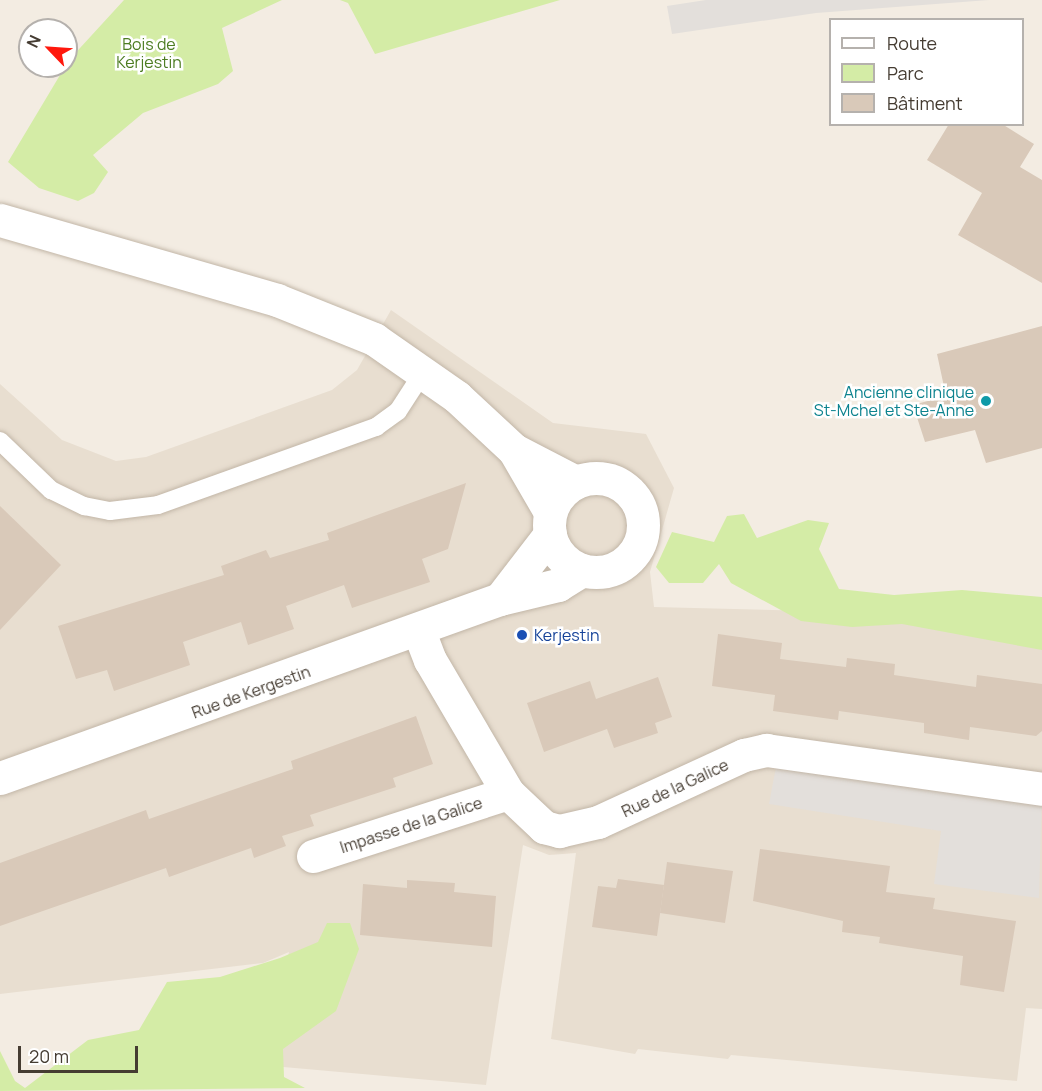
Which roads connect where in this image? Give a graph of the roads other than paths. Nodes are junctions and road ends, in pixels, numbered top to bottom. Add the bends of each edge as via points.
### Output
1 (0, 220) edge
2 (424, 371) junction
3 (0, 441) edge
4 (514, 450) junction
5 (576, 482) junction
6 (550, 523) junction
7 (582, 570) junction
8 (500, 599) junction
9 (418, 629) junction
10 (0, 778) edge
11 (1042, 789) edge
12 (508, 793) junction
13 (313, 856) dead end

1 - 2 street via 304,310 374,339
2 - 3 lane via 398,411 375,427 158,505 110,511 84,506 51,490
2 - 4 street
4 - 5 street
4 - 6 street
5 - 6 street
5 - 7 street, Rue de Kergestin via 592,477 623,486 635,497 644,523 628,560 602,572
6 - 7 street via 563,559
6 - 8 street
7 - 8 street, Rue de Kergestin via 558,585
8 - 9 street, Rue de Kergestin
9 - 10 street, Rue de Kergestin
9 - 12 street, Rue de la Galice via 430,660
11 - 12 street, Rue de la Galice via 766,750 577,828 544,828
12 - 13 street, Impasse de la Galice

